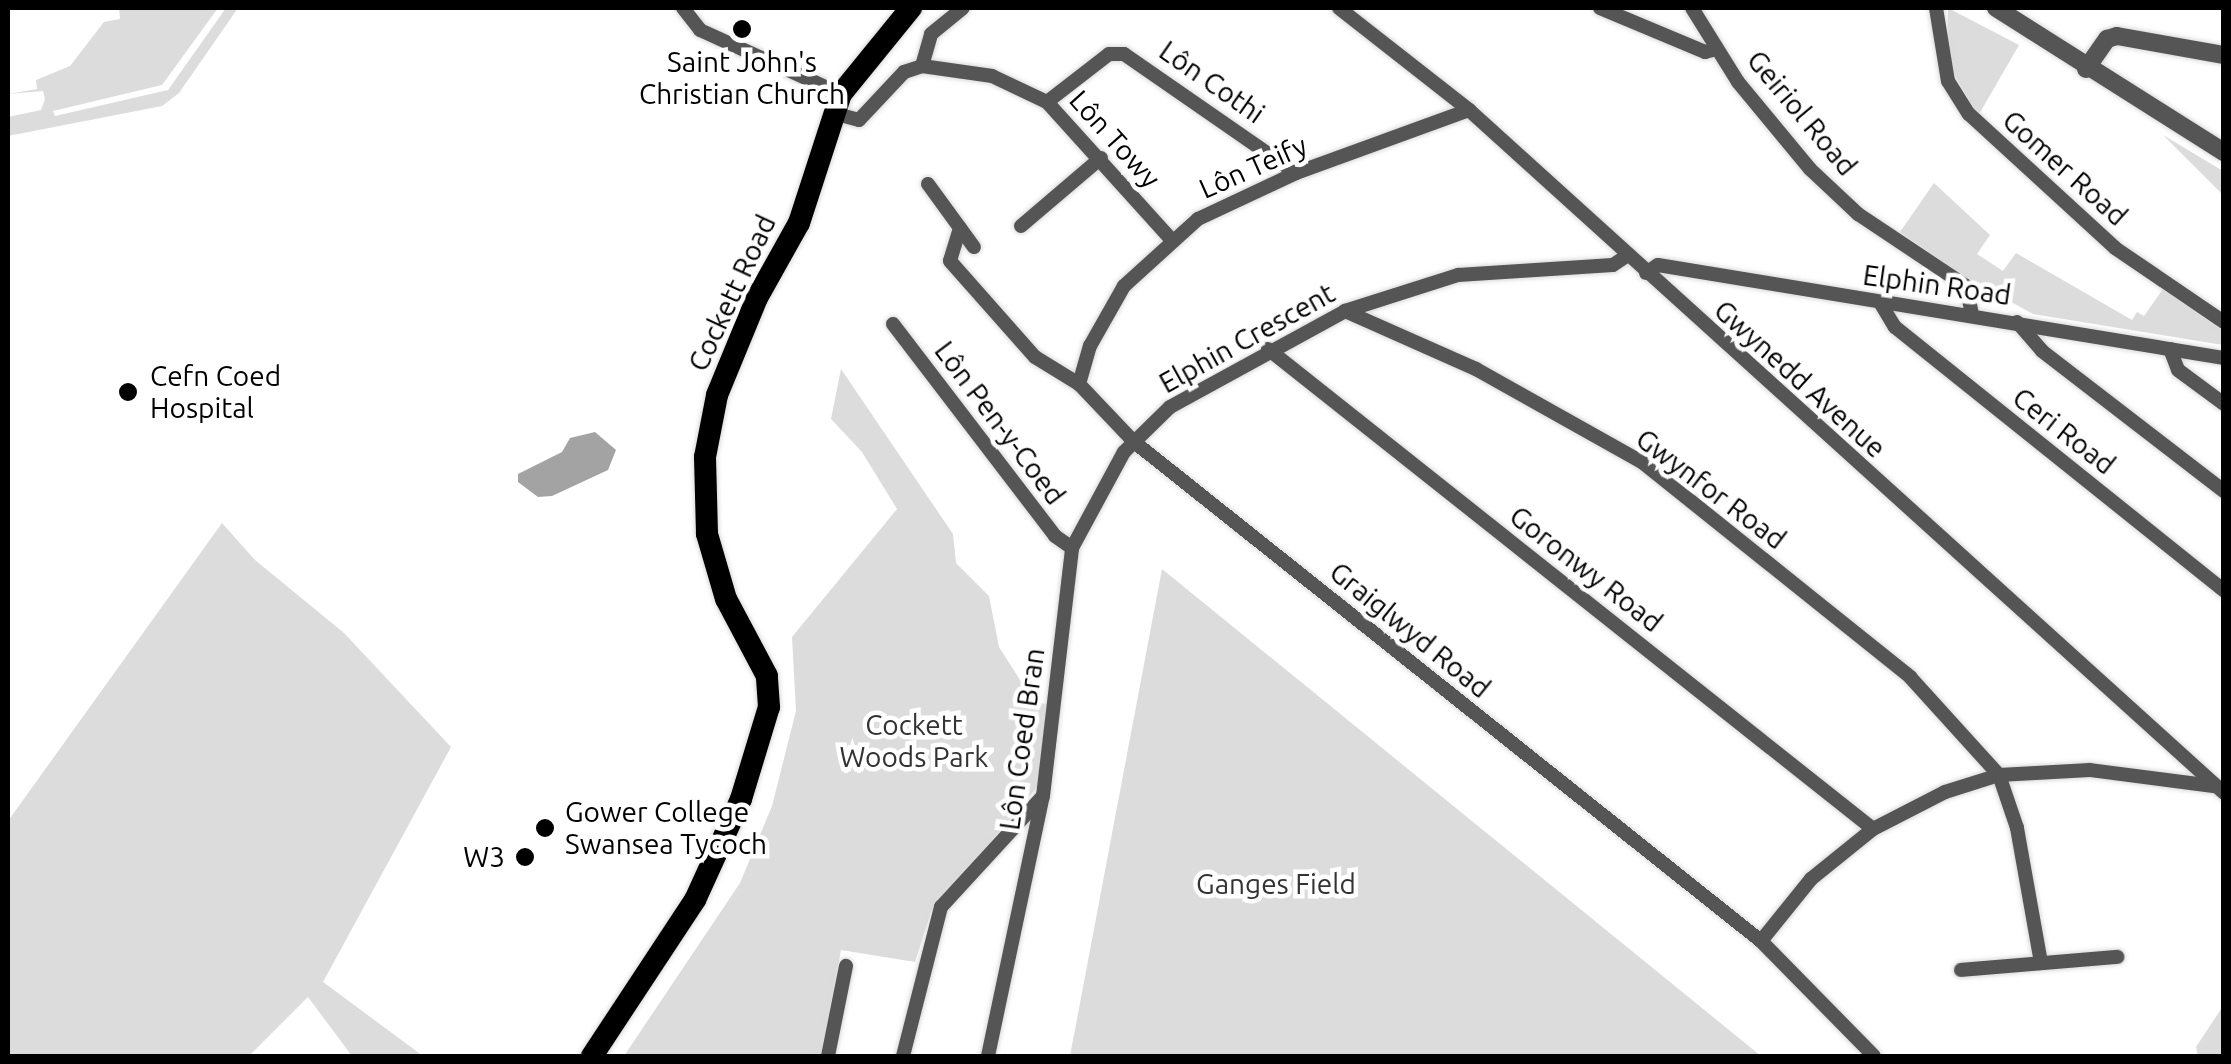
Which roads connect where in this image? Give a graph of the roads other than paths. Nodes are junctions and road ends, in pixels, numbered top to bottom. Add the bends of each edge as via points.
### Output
1 (682, 8) edge
2 (911, 8) edge
3 (964, 8) edge
4 (1339, 8) edge
5 (1600, 8) edge
6 (1692, 8) edge
7 (1936, 8) edge
8 (1996, 8) edge
9 (2008, 8) edge
10 (2020, 26) junction
11 (1716, 49) junction
12 (2224, 55) edge
13 (922, 66) junction
14 (2086, 69) junction
15 (1047, 102) junction
16 (837, 103) junction
17 (1468, 110) junction
18 (2224, 152) edge
19 (1101, 158) junction
20 (1296, 173) junction
21 (928, 184) dead end
22 (1021, 226) dead end
23 (960, 228) junction
24 (1172, 239) junction
25 (974, 246) dead end
26 (1628, 256) junction
27 (1646, 273) junction
28 (1881, 304) junction
29 (1345, 311) junction
30 (1972, 314) junction
31 (2016, 322) junction
32 (2224, 322) edge
33 (893, 324) dead end
34 (1268, 348) junction
35 (2170, 349) junction
36 (2224, 358) edge
37 (1079, 384) junction
38 (2224, 404) edge
39 (1133, 441) junction
40 (2224, 491) edge
41 (1072, 548) junction
42 (2224, 591) edge
43 (1999, 775) junction
44 (2219, 789) edge
45 (1043, 796) junction
46 (1873, 830) junction
47 (1760, 940) junction
48 (2117, 956) dead end
49 (2041, 963) junction
50 (846, 966) dead end
51 (1961, 970) dead end
52 (592, 1056) edge
53 (828, 1056) edge
54 (903, 1056) edge
55 (988, 1056) edge
56 (1874, 1056) edge

1 - 16 street via 700,30
2 - 16 main road, Cockett Road
3 - 13 street via 932,34
4 - 17 street, Gwynedd Avenue
5 - 11 street via 1705,52
6 - 11 street, Geiriol Road
7 - 32 street, Gomer Road via 1948,80 1970,114 2115,248
8 - 10 street
9 - 10 street
10 - 14 street
11 - 30 street, Geiriol Road via 1810,169 1871,224 1966,286
12 - 14 street via 2117,36
13 - 15 street, Lôn Towy via 970,69
13 - 16 street via 904,72 858,120
14 - 18 street
15 - 19 street, Lôn Towy
15 - 20 street, Lôn Cothi via 1108,54 1124,54
16 - 52 main road, Cockett Road via 800,223 730,354 706,450 710,550 726,599 767,676 770,707 742,799 691,907
17 - 20 street, Lôn Teify
17 - 26 street, Gwynedd Avenue
19 - 22 street
19 - 24 street, Lôn Towy
20 - 24 street, Lôn Teify via 1227,202
21 - 23 street
23 - 25 street
23 - 37 street, Graiglwyd Road via 950,261 1035,357
24 - 37 street, Lôn Teify via 1124,286 1090,346
26 - 27 street, Gwynedd Avenue
26 - 29 street, Elphin Crescent via 1613,265 1458,274
27 - 28 street, Elphin Road via 1658,265
27 - 44 street, Gwynedd Avenue
28 - 30 street, Elphin Road
28 - 42 street, Ceri Road via 1895,328
29 - 34 street, Elphin Crescent
29 - 43 street, Gwynfor Road via 1476,369 1642,462 1910,678
30 - 31 street, Elphin Road
31 - 35 street, Elphin Road
31 - 40 street via 2042,351
33 - 41 street, Lôn Pen-y-Coed via 1055,536
34 - 39 street, Elphin Crescent via 1170,407
34 - 46 street, Goronwy Road
35 - 36 street, Elphin Road
35 - 38 street via 2178,370
37 - 39 street, Graiglwyd Road
39 - 41 street, Lôn Coed Bran via 1101,485
39 - 47 street, Graiglwyd Road
41 - 45 street, Lôn Coed Bran
43 - 44 street via 2090,770
43 - 46 street via 1945,792
43 - 49 street via 2017,828
45 - 54 street via 942,907
45 - 55 street, Lôn Coed Bran
46 - 47 street via 1811,879
47 - 56 street, Graiglwyd Road
48 - 49 street
49 - 51 street
50 - 53 street

